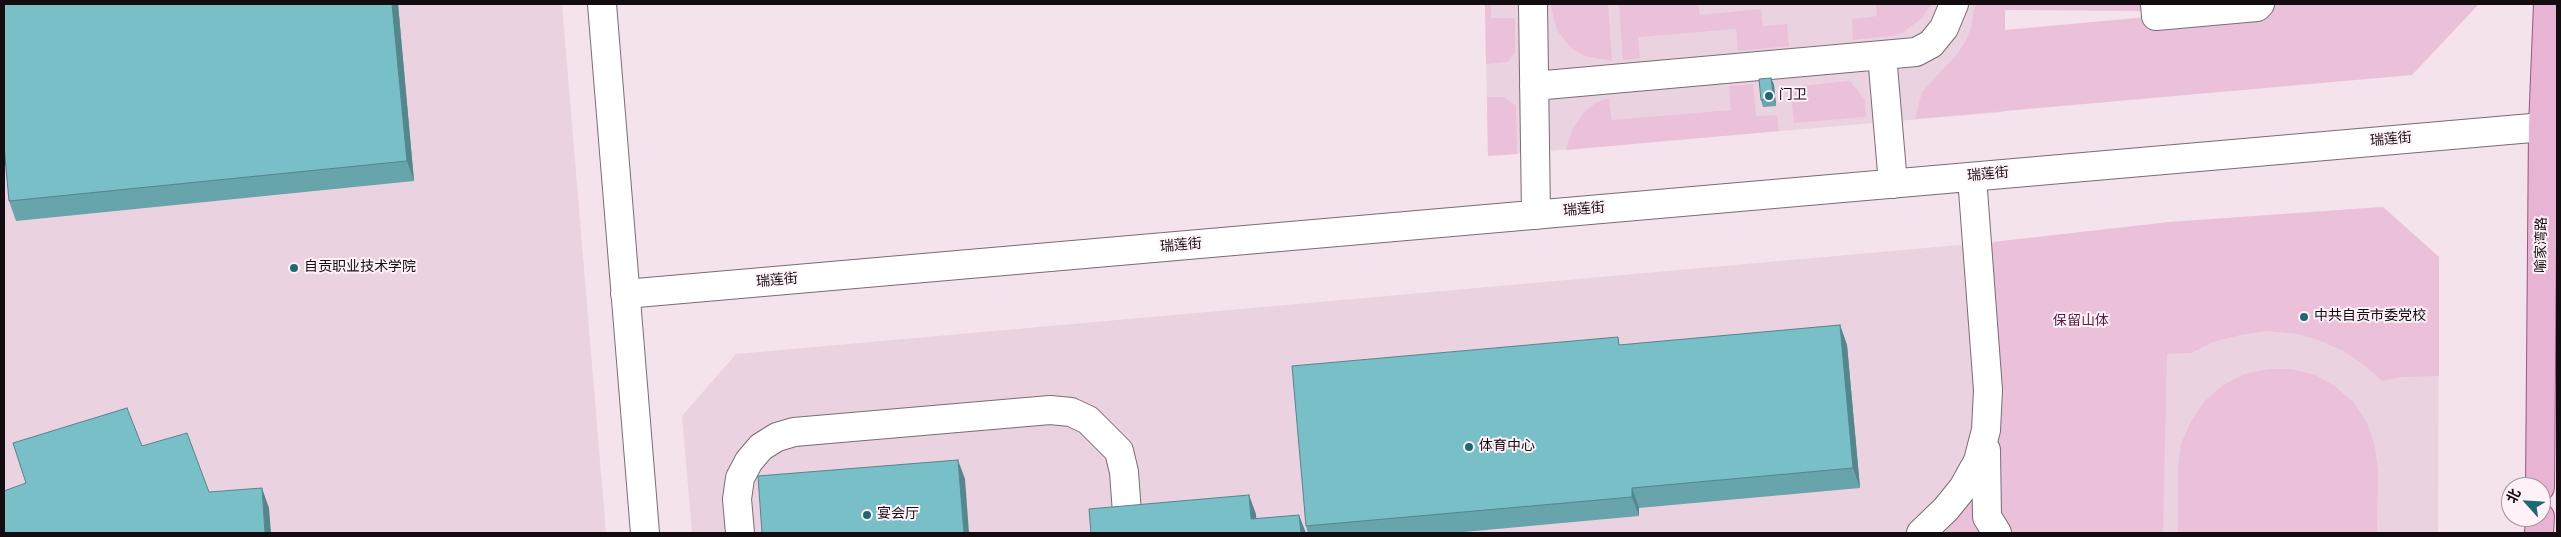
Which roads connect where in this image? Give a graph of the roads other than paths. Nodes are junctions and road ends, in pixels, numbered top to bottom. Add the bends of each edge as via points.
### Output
1 (602, 4) edge
2 (1533, 4) edge
3 (1954, 4) edge
4 (2155, 4) edge
5 (2260, 4) edge
6 (2548, 4) edge
7 (1882, 55) junction
8 (1534, 86) junction
9 (2543, 127) junction
10 (1972, 177) junction
11 (1892, 184) junction
12 (1536, 214) junction
13 (625, 294) junction
14 (1986, 430) junction
15 (2540, 477) edge
16 (1127, 513) edge
17 (645, 533) edge
18 (740, 533) edge
19 (1921, 533) edge
20 (1997, 533) edge

1 - 13 street
2 - 8 street
3 - 7 street via 1944,28 1931,44 1916,52
4 - 5 street via 2156,16 2257,7
6 - 9 main road, 喻家湾路
7 - 8 street
7 - 11 street
8 - 12 street
9 - 10 street, 瑞莲街
9 - 15 main road, 喻家湾路
10 - 11 street, 瑞莲街
10 - 14 street via 1988,390
11 - 12 street, 瑞莲街
12 - 13 street, 瑞莲街
13 - 17 street
14 - 19 street via 1978,460 1963,488
14 - 20 street via 1987,516
16 - 18 street via 1119,451 1088,420 1071,412 1050,410 794,432 777,437 761,447 740,478 737,499

